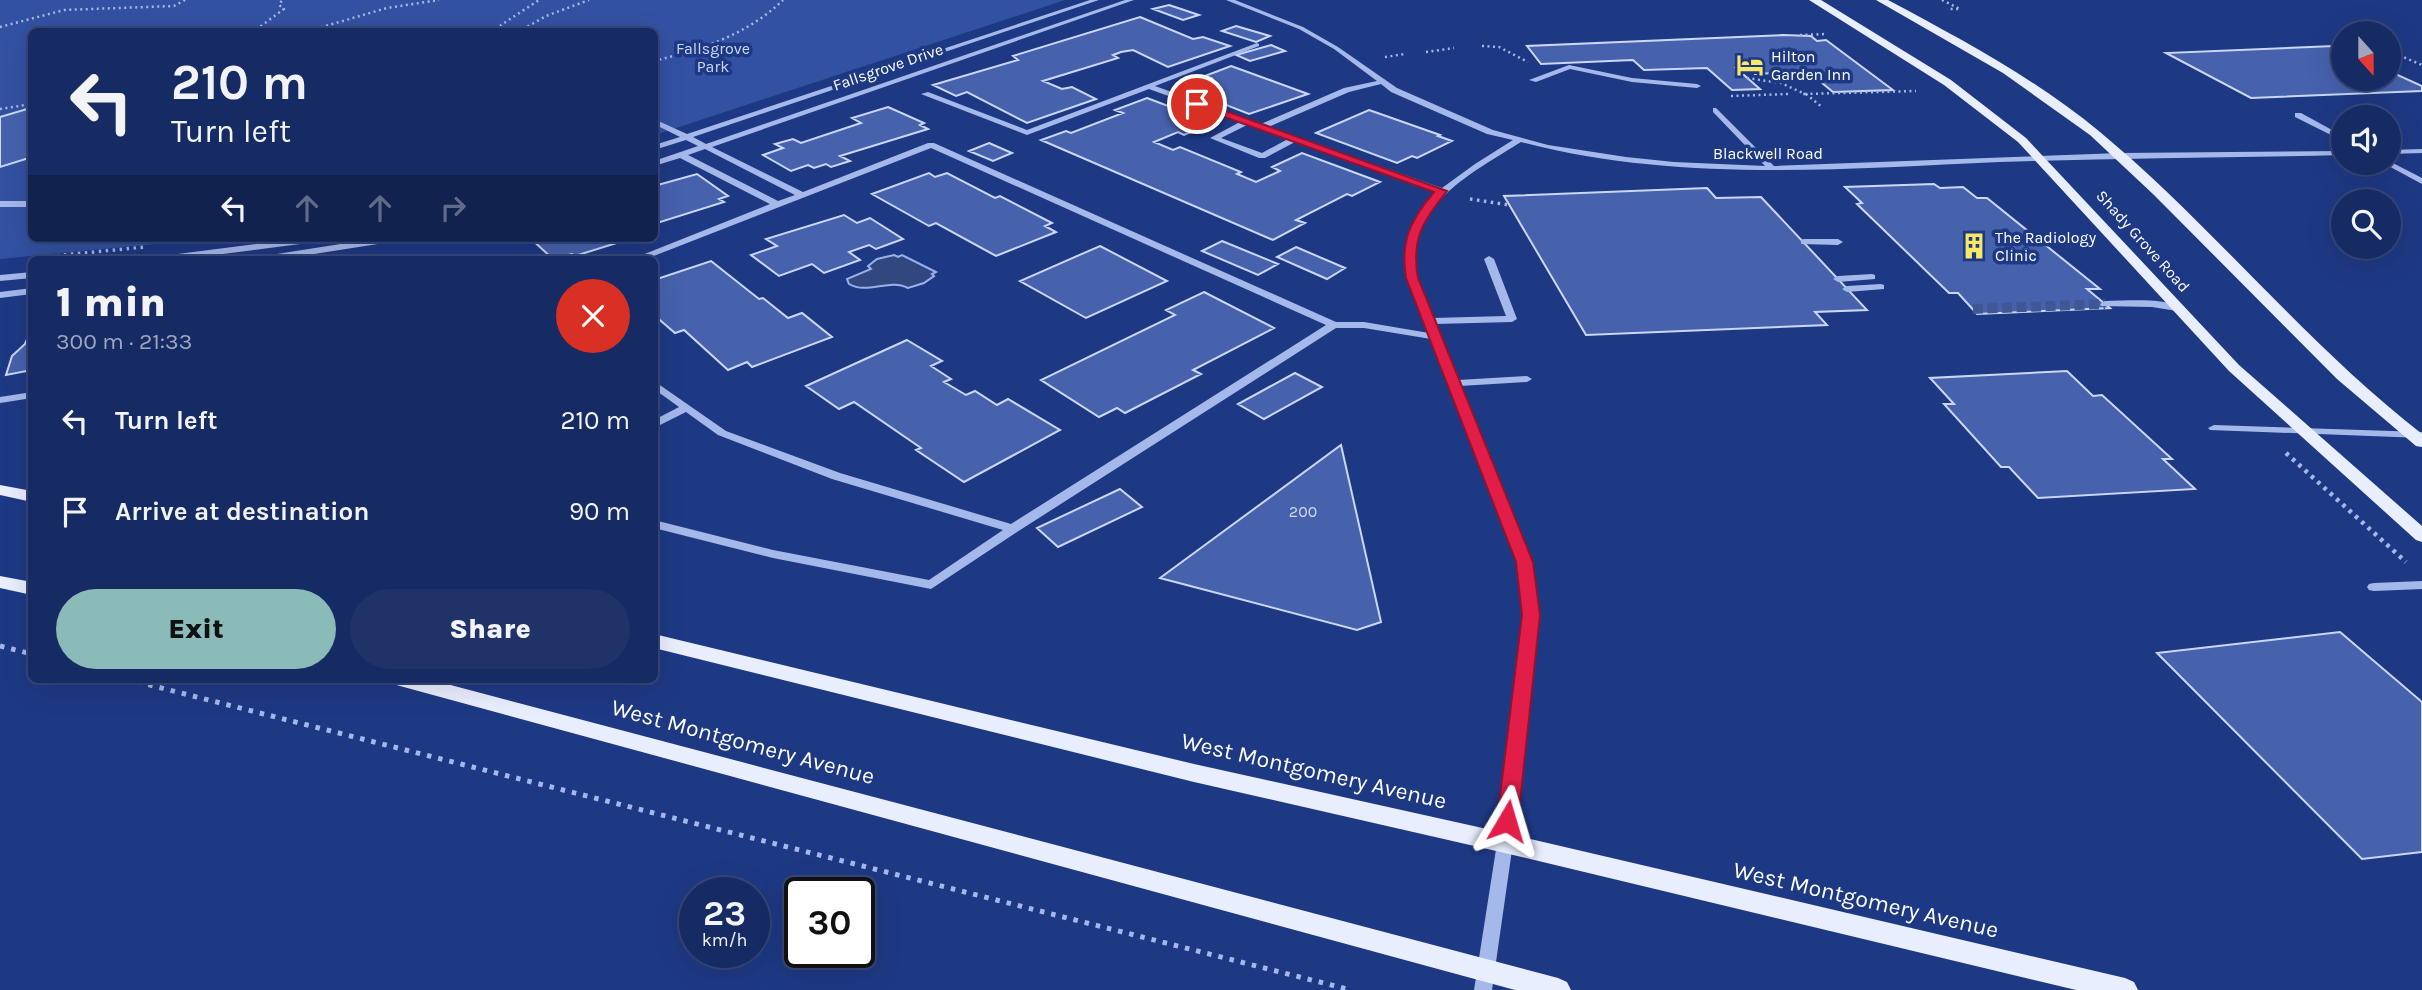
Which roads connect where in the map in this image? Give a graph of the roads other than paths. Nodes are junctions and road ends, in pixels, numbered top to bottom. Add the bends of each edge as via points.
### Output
1 (1096, 0) edge
2 (1131, 0) edge
3 (1229, 0) edge
4 (1814, 0) edge
5 (1881, 0) edge
6 (1257, 45) dead end
7 (1533, 80) dead end
8 (1382, 82) junction
9 (1147, 86) junction
10 (1697, 86) dead end
11 (925, 94) dead end
12 (1716, 110) dead end
13 (2298, 114) dead end
14 (1247, 122) junction
15 (658, 123) edge
16 (1261, 127) junction
17 (2331, 132) edge
18 (688, 137) junction
19 (1295, 139) junction
20 (1519, 140) junction
21 (658, 145) edge
22 (658, 145) edge
23 (705, 146) junction
24 (2422, 151) edge
25 (2401, 152) edge
26 (2331, 153) edge
27 (680, 155) junction
28 (2120, 155) junction
29 (2042, 159) junction
30 (658, 162) edge
31 (1772, 169) junction
32 (2401, 170) edge
33 (2422, 181) edge
34 (1441, 191) junction
35 (803, 195) junction
36 (0, 204) edge
37 (28, 204) edge
38 (778, 205) junction
39 (292, 242) edge
40 (372, 242) edge
41 (1838, 242) dead end
42 (1804, 243) dead end
43 (185, 256) edge
44 (283, 256) edge
45 (645, 256) edge
46 (1489, 259) dead end
47 (28, 275) edge
48 (0, 278) edge
49 (1872, 278) dead end
50 (1838, 279) dead end
51 (1881, 287) dead end
52 (1847, 289) dead end
53 (28, 292) edge
54 (0, 295) edge
55 (2105, 304) tunnel mouth
56 (2177, 308) junction
57 (1429, 321) junction
58 (1334, 324) junction
59 (1435, 337) junction
60 (1527, 379) dead end
61 (1454, 383) junction
62 (658, 387) edge
63 (28, 396) edge
64 (0, 400) edge
65 (686, 408) junction
66 (658, 423) edge
67 (2214, 428) dead end
68 (2302, 429) junction
69 (2418, 437) edge
70 (0, 490) edge
71 (28, 496) edge
72 (658, 525) edge
73 (1013, 529) junction
74 (2422, 536) edge
75 (0, 582) edge
76 (2422, 585) edge
77 (2374, 587) dead end
78 (28, 588) edge
79 (658, 642) edge
80 (414, 683) edge
81 (1505, 843) junction
82 (1485, 980) edge
83 (1558, 990) edge
84 (2125, 990) edge

1 - 18 street, Fallsgrove Drive
2 - 23 street, Fallsgrove Drive
3 - 8 street, Blackwell Road via 1301,29
4 - 29 main road, Shady Grove Road via 1934,71 1983,106
5 - 28 main road via 1992,61 2060,105
6 - 9 street
7 - 10 street via 1569,67 1632,80
8 - 16 street via 1347,90
8 - 20 street, Blackwell Road via 1442,113
9 - 11 street via 1027,133
9 - 14 street
12 - 31 street
13 - 17 street
14 - 16 street
14 - 19 street via 1214,138 1262,156
15 - 18 street
16 - 19 street
18 - 21 street, Fallsgrove Drive
18 - 23 street
19 - 34 street
20 - 31 street, Blackwell Road via 1674,165
20 - 34 street
22 - 27 street
23 - 27 street, Fallsgrove Drive
23 - 35 street
24 - 25 street
26 - 28 street, Blackwell Road
27 - 30 street, Fallsgrove Drive
27 - 38 street
28 - 29 street, Blackwell Road
28 - 69 main road via 2316,353
29 - 31 street, Blackwell Road
29 - 56 main road, Shady Grove Road
32 - 33 street
34 - 57 street via 1423,212 1408,254
35 - 38 street
35 - 58 street via 931,145
36 - 37 street
38 - 45 street
39 - 43 street
40 - 44 street
41 - 42 street
46 - 57 street via 1512,319
47 - 48 street
49 - 50 street
51 - 52 street
53 - 54 street
55 - 56 street
56 - 68 main road, Shady Grove Road
57 - 59 street
58 - 59 street
58 - 73 street
59 - 61 street
60 - 61 street
61 - 81 street via 1525,562 1531,615
62 - 65 street
63 - 64 street
65 - 66 street
65 - 73 street via 722,433 836,477
67 - 68 street
68 - 69 street
68 - 74 main road, Shady Grove Road
70 - 71 main road
72 - 73 street via 773,554 931,585
75 - 78 main road
76 - 77 street
79 - 81 main road, West Montgomery Avenue
80 - 82 main road, West Montgomery Avenue
81 - 82 street
81 - 84 main road, West Montgomery Avenue
82 - 83 main road, West Montgomery Avenue

